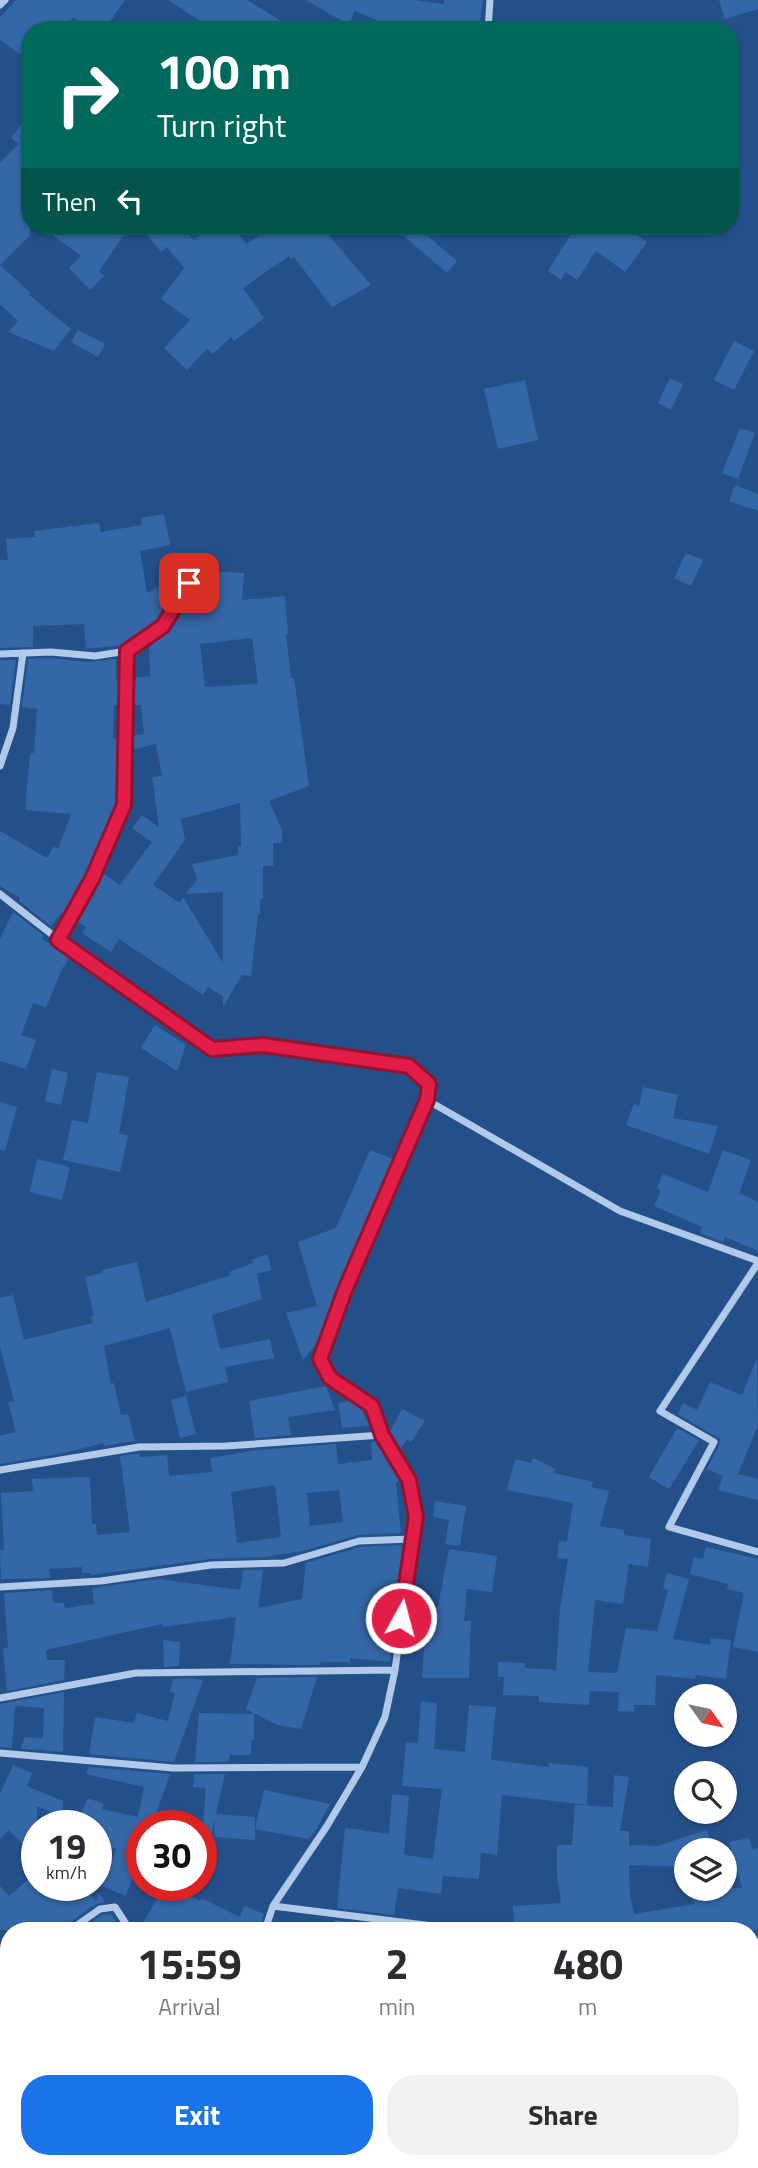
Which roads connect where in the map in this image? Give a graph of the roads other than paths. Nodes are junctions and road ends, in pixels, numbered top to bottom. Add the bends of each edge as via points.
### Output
1 (5, 0) edge
2 (490, 0) edge
3 (0, 5) edge
4 (489, 21) edge
5 (189, 583) dead end
6 (127, 651) junction
7 (23, 653) junction
8 (0, 654) edge
9 (0, 766) edge
10 (0, 894) edge
11 (58, 940) junction
12 (427, 1100) junction
13 (758, 1262) edge
14 (382, 1435) junction
15 (0, 1470) edge
16 (411, 1539) junction
17 (758, 1552) edge
18 (0, 1587) edge
19 (395, 1670) junction
20 (0, 1698) edge
21 (0, 1753) edge
22 (362, 1767) junction
23 (273, 1906) junction
24 (81, 1922) edge
25 (125, 1922) edge
26 (268, 1922) edge
27 (401, 1922) edge

1 - 3 street
2 - 4 street
5 - 6 street via 163,626
6 - 7 street via 95,656
6 - 11 street via 124,805 92,879
7 - 8 street
7 - 9 street via 13,728
10 - 11 street
11 - 12 street via 212,1049 263,1045 409,1066 429,1084
12 - 13 street via 620,1211
12 - 14 street via 320,1359 330,1378 372,1406
13 - 17 street via 660,1411 714,1442 669,1527
14 - 15 street via 139,1447
14 - 16 street via 409,1480 416,1517
16 - 18 street via 359,1541 284,1563 211,1565 101,1581
16 - 19 street
19 - 20 street via 136,1673
19 - 22 street via 385,1717
21 - 22 street via 173,1768
22 - 23 street
23 - 26 street
23 - 27 street
24 - 25 street via 100,1909 115,1907

